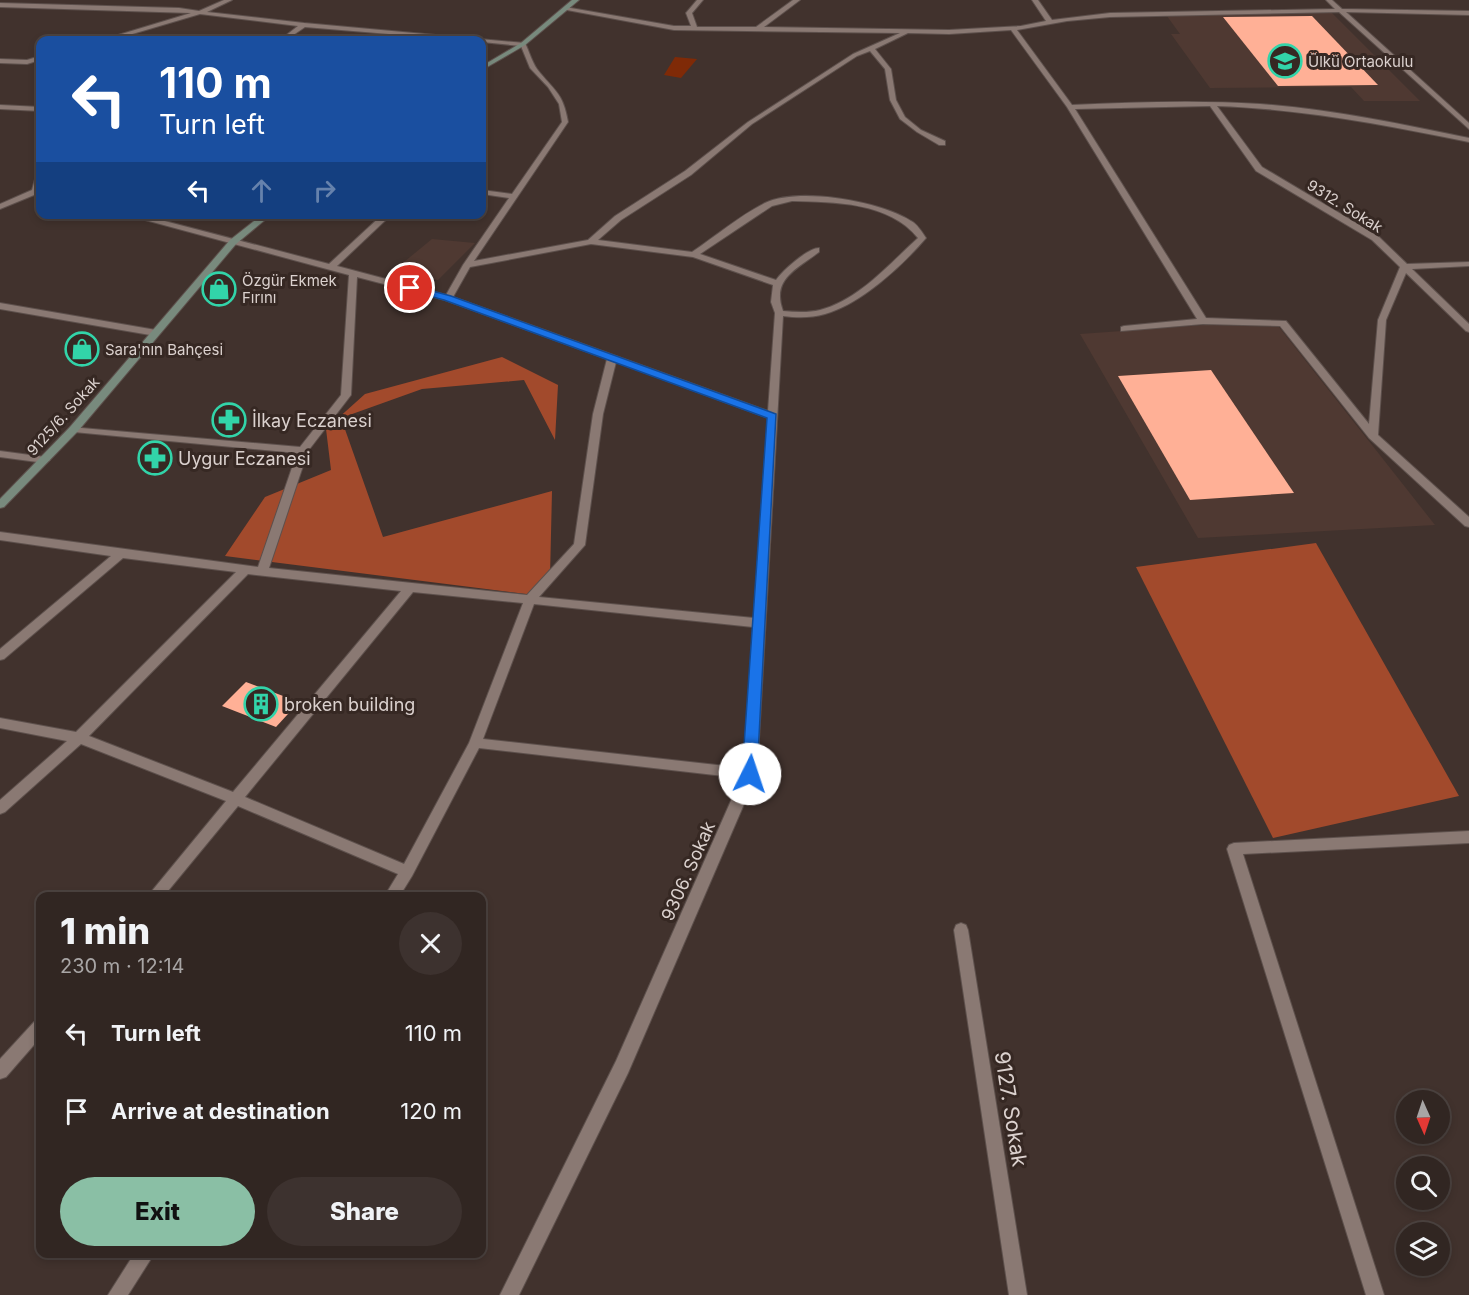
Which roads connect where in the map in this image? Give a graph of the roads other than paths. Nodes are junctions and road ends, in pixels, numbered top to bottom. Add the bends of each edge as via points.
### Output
1 (229, 0) edge
2 (576, 0) edge
3 (700, 0) edge
4 (797, 0) edge
5 (1035, 0) edge
6 (1329, 0) edge
7 (6, 3) edge
8 (567, 8) junction
9 (1341, 11) junction
10 (1469, 12) edge
11 (198, 13) junction
12 (1050, 22) junction
13 (304, 25) junction
14 (695, 28) junction
15 (758, 29) junction
16 (1013, 29) junction
17 (909, 31) junction
18 (124, 36) edge
19 (289, 36) edge
20 (431, 36) edge
21 (486, 41) edge
22 (523, 44) junction
23 (870, 48) junction
24 (36, 59) edge
25 (0, 61) edge
26 (486, 66) edge
27 (1212, 104) junction
28 (0, 107) edge
29 (1070, 107) junction
30 (36, 109) edge
31 (1469, 127) edge
32 (1469, 140) edge
33 (942, 143) dead end
34 (36, 192) edge
35 (486, 193) edge
36 (515, 197) junction
37 (0, 207) edge
38 (146, 219) edge
39 (262, 219) edge
40 (383, 219) edge
41 (233, 242) junction
42 (591, 242) junction
43 (816, 250) dead end
44 (694, 255) junction
45 (1469, 264) edge
46 (467, 265) junction
47 (1404, 267) junction
48 (330, 268) junction
49 (353, 273) junction
50 (776, 283) junction
51 (448, 298) junction
52 (0, 306) edge
53 (779, 313) junction
54 (1203, 321) junction
55 (1124, 329) dead end
56 (1469, 329) edge
57 (156, 333) junction
58 (612, 358) junction
59 (772, 416) junction
60 (74, 429) junction
61 (1373, 436) junction
62 (303, 450) junction
63 (0, 454) edge
64 (45, 460) junction
65 (0, 504) edge
66 (1469, 524) edge
67 (0, 536) edge
68 (119, 555) junction
69 (246, 569) junction
70 (262, 571) junction
71 (410, 588) junction
72 (531, 598) junction
73 (760, 623) junction
74 (0, 656) edge
75 (0, 723) edge
76 (79, 738) junction
77 (475, 743) junction
78 (750, 774) junction
79 (236, 798) junction
80 (0, 808) edge
81 (1469, 837) edge
82 (407, 872) junction
83 (158, 892) edge
84 (394, 892) edge
85 (961, 930) dead end
86 (36, 1031) edge
87 (0, 1071) edge
88 (142, 1258) edge
89 (117, 1295) edge
90 (509, 1295) edge
91 (1018, 1295) edge
92 (1375, 1295) edge

1 - 11 street
2 - 8 main road
3 - 14 street via 689,13
4 - 15 street
5 - 12 street
6 - 9 street
7 - 11 street
8 - 14 street via 674,28
8 - 22 main road
9 - 10 street
9 - 12 street via 1110,15
9 - 31 street
11 - 13 street
11 - 18 street
12 - 16 street
13 - 19 street
13 - 20 street
14 - 15 street
15 - 17 street
16 - 17 street
16 - 29 street
17 - 23 street
21 - 22 street
22 - 26 main road
22 - 36 street via 532,68 562,104 565,122
23 - 33 street via 888,69 893,100 902,118
23 - 42 street via 750,123 688,173 618,218
24 - 25 street
27 - 29 street
27 - 32 street via 1289,109
27 - 47 street, 9312. Sokak via 1259,169 1375,238
28 - 30 street
29 - 54 street
34 - 37 street
35 - 36 street
36 - 46 street
38 - 41 street
39 - 41 main road, 9125/6. Sokak
40 - 48 street
41 - 48 street
41 - 57 main road, 9125/6. Sokak
42 - 44 street
42 - 46 street
43 - 50 street
44 - 50 street
44 - 53 street via 769,204 792,200 866,205 910,223 922,238 865,290 832,309 808,315
45 - 47 street
46 - 51 street
47 - 56 street, 9312. Sokak
47 - 61 street via 1382,320
48 - 49 street
49 - 51 street
49 - 62 street via 346,395
50 - 53 street, 9306. Sokak via 772,293
51 - 58 street
52 - 57 street
53 - 59 street, 9306. Sokak
54 - 55 street
54 - 61 street via 1283,323
57 - 60 main road, 9125/6. Sokak
58 - 59 street
58 - 72 street via 598,414 579,545
59 - 73 street, 9306. Sokak
60 - 62 street
60 - 64 main road, 9125/6. Sokak
61 - 66 street
62 - 70 street
63 - 64 street
64 - 65 main road, 9125/6. Sokak
67 - 68 street
68 - 69 street
68 - 74 street
69 - 70 street
69 - 76 street
70 - 71 street
71 - 72 street
71 - 79 street
72 - 73 street
72 - 77 street
73 - 78 street, 9306. Sokak
75 - 76 street
76 - 79 street
76 - 80 street
77 - 78 street
77 - 82 street
78 - 90 street, 9306. Sokak via 622,1067
79 - 82 street
79 - 83 street
81 - 92 street via 1234,849
82 - 84 street
85 - 91 street, 9127. Sokak
86 - 87 street
88 - 89 street

